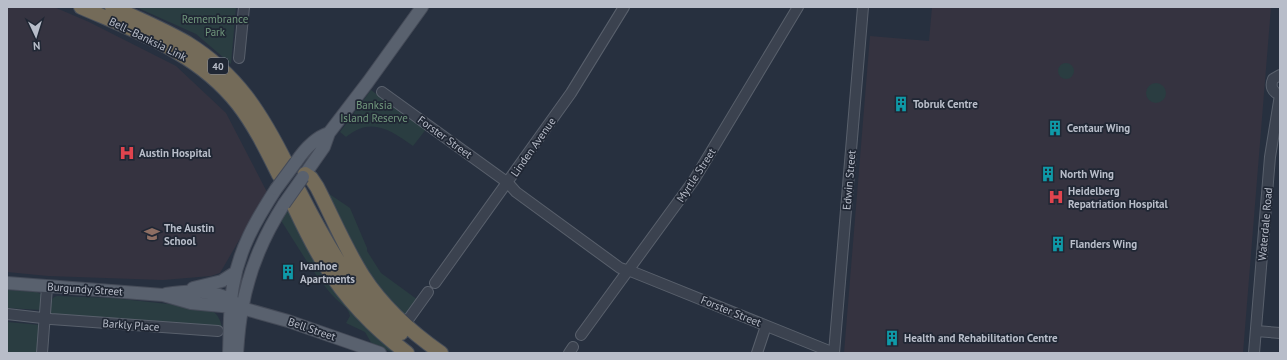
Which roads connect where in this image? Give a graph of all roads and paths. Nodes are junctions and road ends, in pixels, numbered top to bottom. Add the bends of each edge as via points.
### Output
1 (81, 7) edge
2 (112, 7) edge
3 (244, 7) edge
4 (422, 7) edge
5 (624, 7) edge
6 (798, 7) edge
7 (863, 7) edge
8 (239, 58) dead end
9 (1280, 75) edge
10 (382, 92) dead end
11 (1280, 95) edge
12 (329, 133) junction
13 (306, 149) junction
14 (321, 152) junction
15 (1275, 158) edge
16 (285, 173) junction
17 (303, 175) junction
18 (508, 182) junction
19 (292, 199) junction
20 (628, 270) junction
21 (236, 272) junction
22 (7, 283) edge
23 (435, 283) dead end
24 (47, 287) junction
25 (180, 292) junction
26 (428, 292) dead end
27 (163, 294) junction
28 (213, 305) junction
29 (236, 306) junction
30 (7, 314) edge
31 (268, 314) junction
32 (45, 317) junction
33 (405, 324) junction
34 (240, 326) junction
35 (766, 326) junction
36 (1256, 331) junction
37 (218, 332) dead end
38 (1280, 333) edge
39 (230, 336) junction
40 (581, 336) dead end
41 (42, 353) edge
42 (229, 353) edge
43 (237, 353) edge
44 (380, 353) edge
45 (407, 353) edge
46 (429, 353) edge
47 (441, 353) edge
48 (757, 353) edge
49 (834, 353) edge
50 (1254, 353) edge

1 - 16 highway, Bell–Banksia Link / 40 via 172,48 193,61 230,94
2 - 16 highway, Bell–Banksia Link / 40 via 186,43 221,69 258,112
3 - 8 street
4 - 12 main road
5 - 18 street, Linden Avenue via 571,93
6 - 20 street, Myrtle Street via 694,180
7 - 49 street, Edwin Street
9 - 11 street via 1273,79 1271,86 1274,92
10 - 18 street, Forster Street
11 - 15 street, Waterdale Road
12 - 13 main road via 320,136
12 - 14 main road
13 - 14 main road via 310,153
13 - 16 main road
14 - 17 main road
15 - 36 street, Waterdale Road
16 - 17 main road
16 - 21 main road via 250,231
17 - 19 main road, bridge
17 - 33 highway via 311,178 364,277 384,304
18 - 20 street, Forster Street via 518,186 624,264
18 - 23 street, Linden Avenue
19 - 29 main road via 267,232
19 - 45 highway via 325,266 374,326
19 - 46 highway via 375,309 414,344
20 - 35 street, Forster Street
20 - 40 street, Myrtle Street
21 - 25 main road via 222,281
21 - 29 main road
22 - 24 main road, Burgundy Street
24 - 27 main road, Burgundy Street
24 - 32 street
25 - 27 main road, Burgundy Street
25 - 29 main road, Burgundy Street via 217,293
26 - 33 street
27 - 28 main road, Burgundy Street via 191,303
28 - 29 main road, Burgundy Street
28 - 39 main road
29 - 31 main road, Bell Street
29 - 34 main road
29 - 39 main road
30 - 32 street
31 - 34 main road via 249,319
31 - 44 main road, Bell Street
32 - 37 street, Barkly Place
32 - 41 street
33 - 47 highway
34 - 43 main road
35 - 48 street
35 - 49 street, Forster Street
36 - 38 street
36 - 50 street, Waterdale Road
39 - 42 main road

